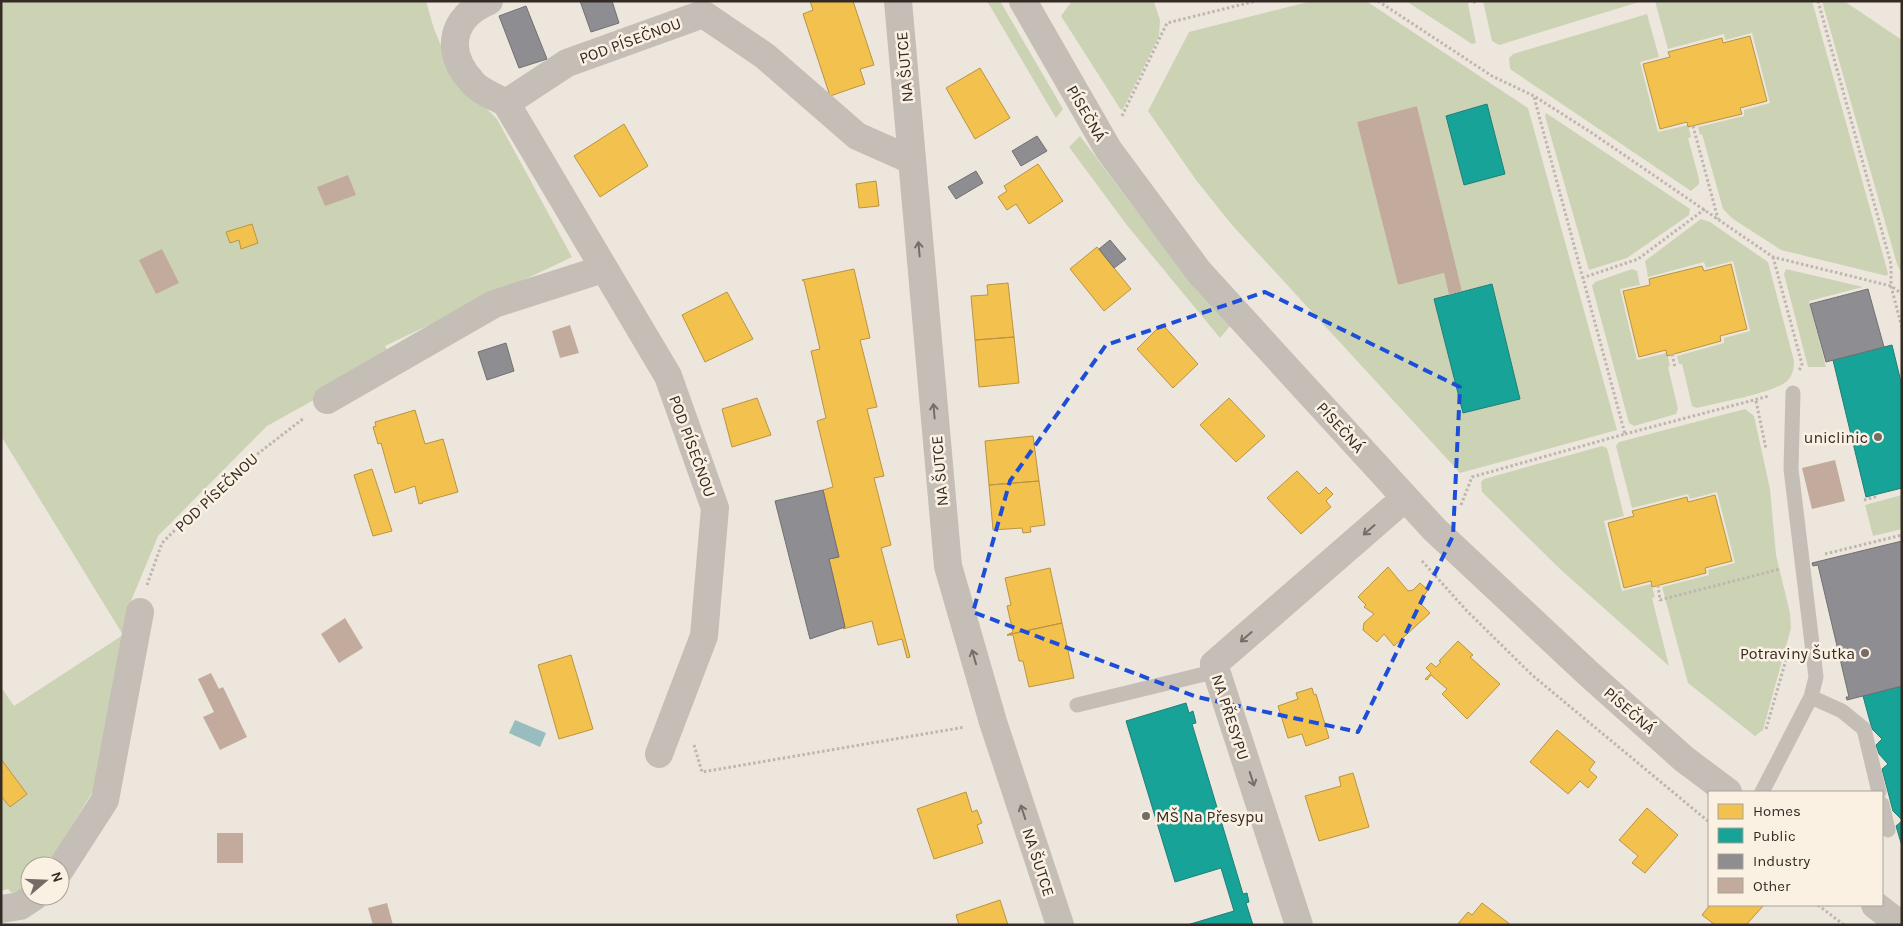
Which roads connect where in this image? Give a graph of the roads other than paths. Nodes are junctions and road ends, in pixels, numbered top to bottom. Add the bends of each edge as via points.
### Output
1 (489, 1) edge
2 (898, 1) edge
3 (1023, 1) edge
4 (506, 103) junction
5 (911, 160) junction
6 (603, 269) junction
7 (1794, 387) road end
8 (327, 400) road end
9 (1406, 498) junction
10 (140, 612) road end
11 (1217, 671) junction
12 (1811, 697) junction
13 (1076, 705) dead end
14 (659, 754) dead end
15 (1727, 791) edge
16 (1763, 791) edge
17 (1879, 791) edge
18 (1883, 808) edge
19 (1888, 830) dead end
20 (69, 856) edge
21 (20, 906) edge
22 (1876, 906) edge
23 (1, 910) edge
24 (1060, 925) edge
25 (1299, 925) edge
26 (1901, 925) edge

1 - 4 street via 459,24 455,37 456,52 473,83
2 - 5 street, NA ŠUTCE
3 - 9 street, PÍSEČNÁ via 1108,149 1199,272
4 - 5 street, POD PÍSEČNOU via 567,63 703,14 765,56 857,136
4 - 6 street, POD PÍSEČNOU
24 -> 5 street, NA ŠUTCE via 988,706 948,566
6 - 8 street via 494,304
6 - 14 street, POD PÍSEČNOU via 668,376 715,508 704,636
7 - 12 lane via 1791,469 1816,677
9 -> 11 street, NA PŘESYPU via 1214,664
9 - 15 street, PÍSEČNÁ via 1434,529 1590,675 1684,759
10 - 20 street via 105,800
11 - 13 lane
11 -> 25 street, NA PŘESYPU
12 - 16 lane
12 - 17 lane via 1842,711 1864,729
18 - 19 lane
21 - 23 street
22 - 26 street

